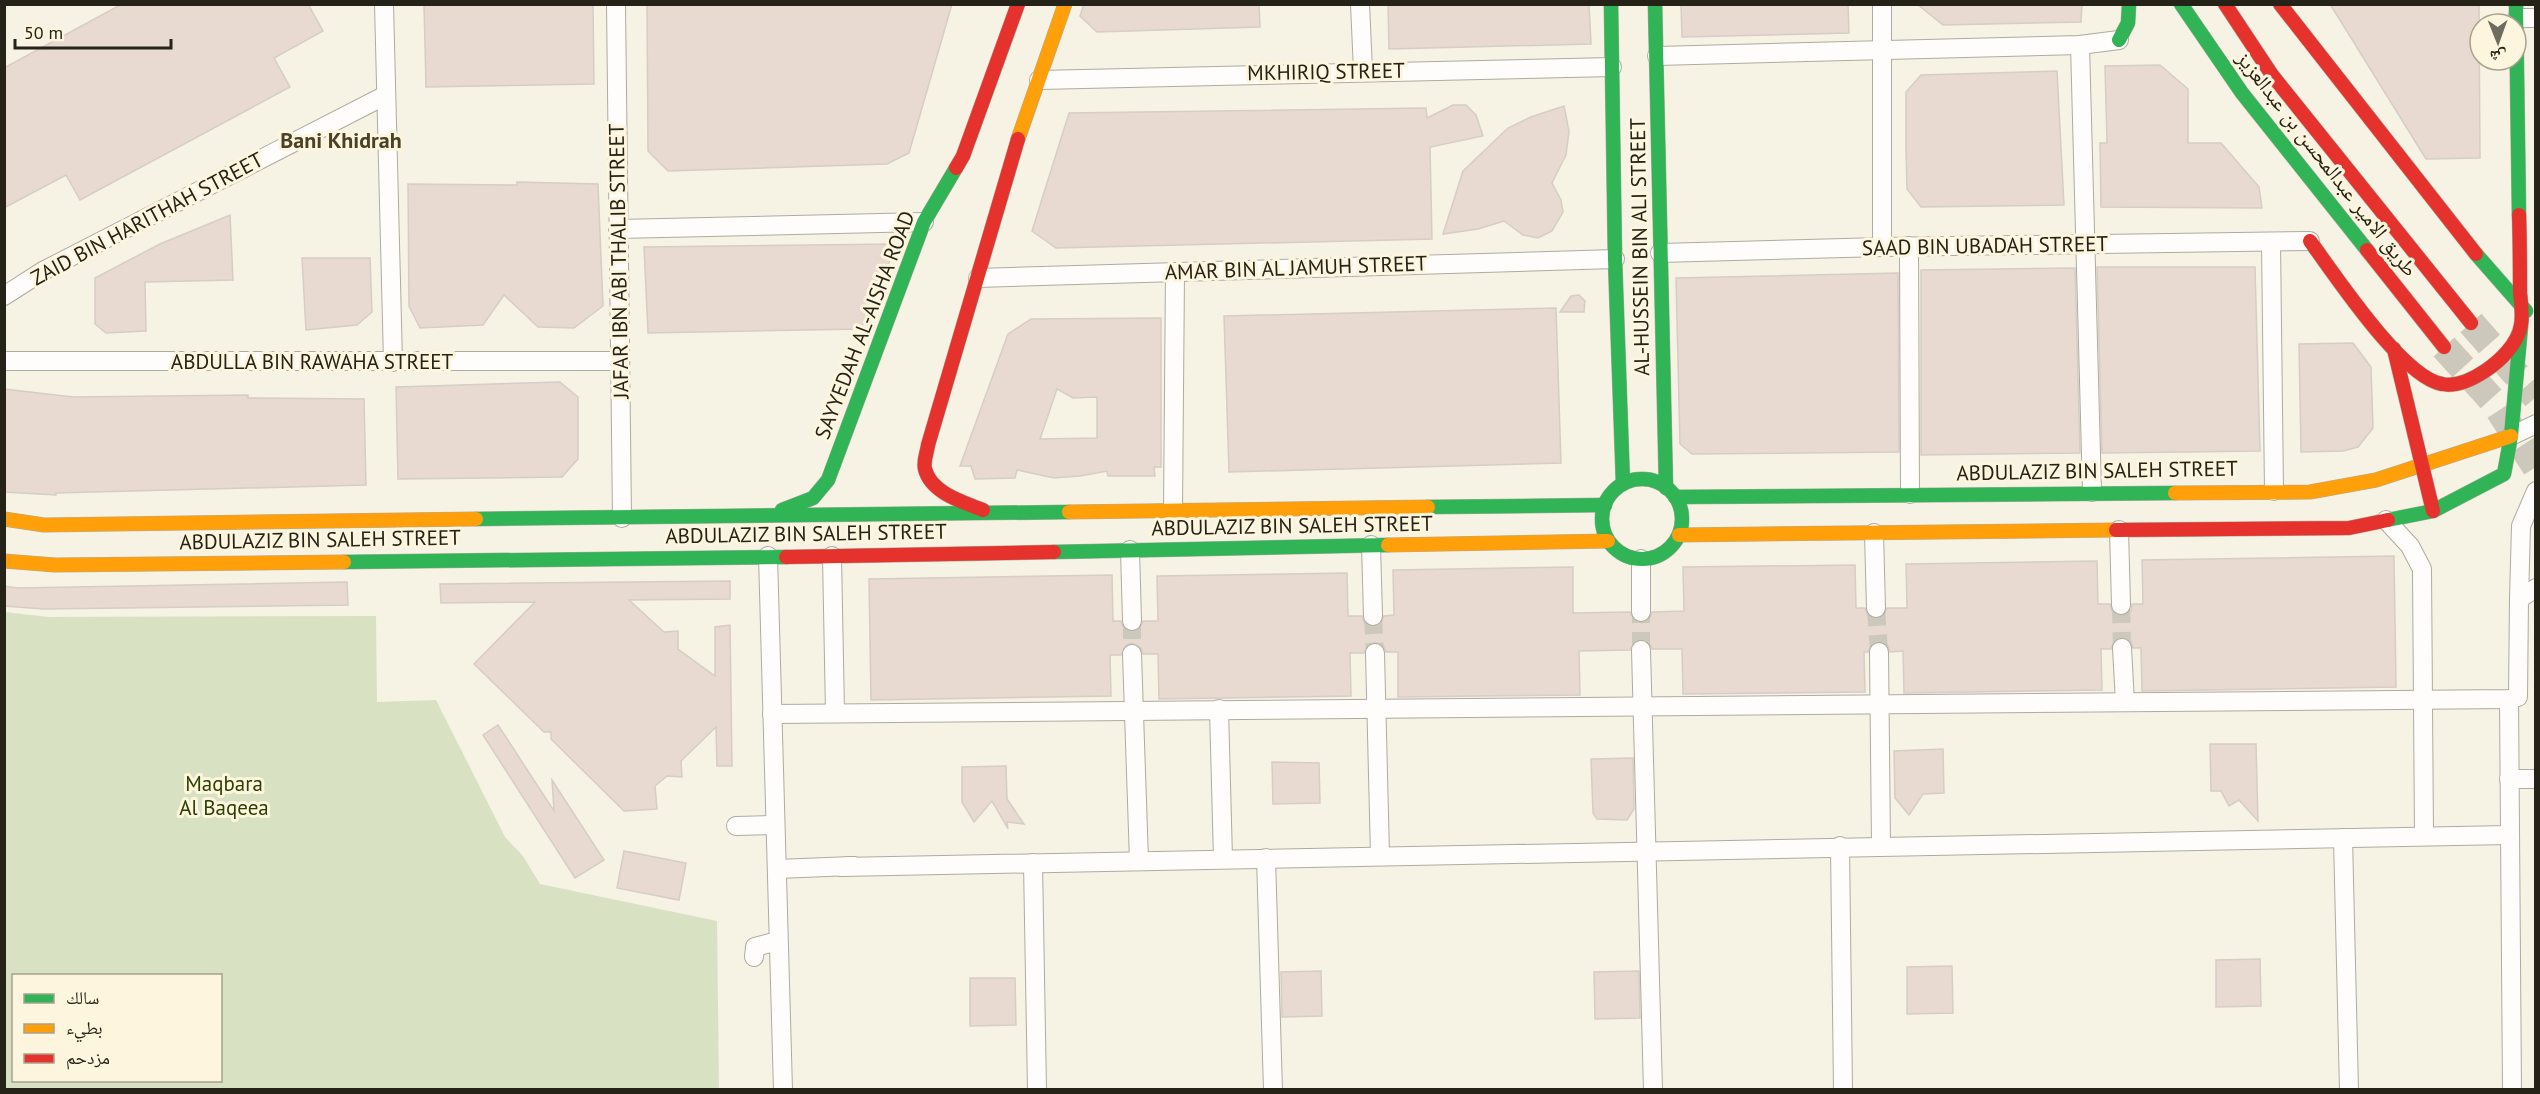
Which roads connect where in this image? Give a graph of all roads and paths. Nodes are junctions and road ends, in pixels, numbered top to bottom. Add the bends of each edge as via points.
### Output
1 (384, 4) edge
2 (616, 4) edge
3 (1018, 4) edge
4 (1065, 4) edge
5 (1360, 4) edge
6 (1611, 4) edge
7 (1655, 4) edge
8 (1882, 4) edge
9 (2129, 4) edge
10 (2181, 4) edge
11 (2224, 4) edge
12 (2280, 4) edge
13 (2516, 11) edge
14 (2535, 18) edge
15 (2119, 40) joint
16 (2080, 45) junction
17 (1882, 50) junction
18 (1657, 56) junction
19 (1612, 67) junction
20 (1363, 71) junction
21 (1039, 80) junction
22 (386, 95) junction
23 (924, 222) junction
24 (618, 230) junction
25 (2310, 241) joint
26 (2271, 242) junction
27 (2087, 244) junction
28 (1910, 246) junction
29 (1882, 247) junction
30 (1660, 253) junction
31 (1615, 259) junction
32 (1175, 272) junction
33 (978, 278) junction
34 (4, 296) edge
35 (2521, 306) junction
36 (2535, 320) edge
37 (2471, 323) tunnel mouth
38 (2521, 326) junction
39 (2444, 347) tunnel mouth
40 (2394, 349) junction
41 (4, 361) edge
42 (620, 361) junction
43 (393, 362) junction
44 (2535, 424) edge
45 (2511, 436) junction
46 (2422, 466) junction
47 (1623, 484) junction
48 (2274, 491) junction
49 (2535, 491) edge
50 (2092, 492) junction
51 (1671, 493) junction
52 (1910, 494) junction
53 (1605, 505) junction
54 (1173, 511) junction
55 (2433, 511) junction
56 (991, 513) junction
57 (751, 516) junction
58 (622, 518) junction
59 (4, 519) edge
60 (2386, 520) junction
61 (2118, 530) junction
62 (1874, 532) junction
63 (1679, 535) junction
64 (1608, 541) junction
65 (1371, 545) junction
66 (1130, 550) junction
67 (768, 556) junction
68 (832, 556) junction
69 (1641, 559) junction
70 (4, 561) edge
71 (2535, 588) edge
72 (2519, 599) junction
73 (2121, 605) tunnel mouth
74 (1876, 608) tunnel mouth
75 (1641, 612) tunnel mouth
76 (1373, 616) tunnel mouth
77 (1132, 621) tunnel mouth
78 (2527, 621) edge
79 (2122, 648) tunnel mouth
80 (1641, 650) tunnel mouth
81 (1879, 652) tunnel mouth
82 (1375, 653) tunnel mouth
83 (1132, 654) tunnel mouth
84 (2423, 699) junction
85 (2509, 699) junction
86 (2125, 702) junction
87 (1880, 704) junction
88 (1641, 705) junction
89 (1377, 708) junction
90 (1219, 709) junction
91 (1133, 710) junction
92 (835, 713) junction
93 (772, 714) junction
94 (2509, 779) junction
95 (2535, 779) edge
96 (776, 825) junction
97 (736, 826) dead end
98 (2509, 835) junction
99 (2424, 836) junction
100 (2343, 838) junction
101 (1839, 846) junction
102 (1881, 846) junction
103 (1646, 850) junction
104 (1380, 855) junction
105 (1266, 858) junction
106 (1223, 859) junction
107 (1139, 861) junction
108 (1033, 863) junction
109 (777, 869) junction
110 (778, 941) junction
111 (754, 957) dead end
112 (783, 1089) edge
113 (1036, 1089) edge
114 (1273, 1089) edge
115 (1653, 1089) edge
116 (1844, 1089) edge
117 (2349, 1089) edge
118 (2512, 1089) edge

1 - 22 street
2 - 24 street, JAFAR IBN ABI THALIB STREET
3 - 23 main road, SAYYEDAH AL-AISHA ROAD via 963,156
4 - 21 main road
5 - 20 street
6 - 19 main road, AL-HUSSEIN BIN ALI STREET
7 - 18 main road, AL-HUSSEIN BIN ALI STREET
8 - 17 street
9 - 15 main road via 2128,23
10 - 39 main road, طريق الامير عبدالمحسن بن عبدالعزيز via 2242,93
11 - 37 main road, طريق الامير عبدالمحسن بن عبدالعزيز via 2272,75
12 - 35 main road via 2457,232
13 - 14 street
13 - 35 main road
15 - 16 street
16 - 17 street
16 - 27 street
17 - 18 street
17 - 29 street
18 - 30 main road, AL-HUSSEIN BIN ALI STREET
19 - 20 street, MKHIRIQ STREET
19 - 31 main road, AL-HUSSEIN BIN ALI STREET
20 - 21 street, MKHIRIQ STREET
21 - 33 main road via 1011,159
22 - 34 street, ZAID BIN HARITHAH STREET via 43,271
22 - 43 street
23 - 24 street
23 - 57 main road, SAYYEDAH AL-AISHA ROAD via 828,480 813,498 783,510
24 - 42 street, JAFAR IBN ABI THALIB STREET
25 - 26 street, SAAD BIN UBADAH STREET
25 - 40 main road
26 - 27 street, SAAD BIN UBADAH STREET
26 - 48 street
27 - 28 street, SAAD BIN UBADAH STREET
27 - 50 street
28 - 29 street, SAAD BIN UBADAH STREET
28 - 52 street
29 - 30 street, SAAD BIN UBADAH STREET
30 - 51 main road, AL-HUSSEIN BIN ALI STREET
31 - 32 street, AMAR BIN AL JAMUH STREET
31 - 47 main road, AL-HUSSEIN BIN ALI STREET
32 - 33 street, AMAR BIN AL JAMUH STREET
32 - 54 street
33 - 56 main road via 927,445 924,468 933,484
35 - 36 main road
35 - 38 main road
38 - 40 main road via 2509,349 2487,370 2464,381 2441,384 2417,372
38 - 45 main road
40 - 46 main road
41 - 43 street, ABDULLA BIN RAWAHA STREET
42 - 43 street, ABDULLA BIN RAWAHA STREET
42 - 58 street, JAFAR IBN ABI THALIB STREET
44 - 45 street
45 - 46 main road, ABDULAZIZ BIN SALEH STREET
45 - 55 main road via 2504,474
46 - 48 main road, ABDULAZIZ BIN SALEH STREET via 2376,480 2310,492
46 - 55 main road
47 - 51 main road, ABDULAZIZ BIN SALEH STREET via 1650,480
47 - 53 main road
48 - 50 main road, ABDULAZIZ BIN SALEH STREET
49 - 72 street via 2521,526
50 - 52 main road, ABDULAZIZ BIN SALEH STREET
51 - 52 main road, ABDULAZIZ BIN SALEH STREET
51 - 63 main road via 1680,509
53 - 54 main road, ABDULAZIZ BIN SALEH STREET
53 - 64 main road via 1602,523
54 - 56 main road, ABDULAZIZ BIN SALEH STREET
55 - 60 main road
56 - 57 main road, ABDULAZIZ BIN SALEH STREET
57 - 58 main road, ABDULAZIZ BIN SALEH STREET via 692,522
58 - 59 main road, ABDULAZIZ BIN SALEH STREET via 513,524 44,525
60 - 61 main road via 2349,528
60 - 84 street via 2410,546 2422,569
61 - 62 main road
61 - 73 street
62 - 63 main road
62 - 74 street
63 - 69 main road via 1664,553
64 - 65 main road, ABDULAZIZ BIN SALEH STREET
64 - 69 main road via 1628,557
65 - 66 main road, ABDULAZIZ BIN SALEH STREET
65 - 76 street
66 - 68 main road, ABDULAZIZ BIN SALEH STREET
66 - 77 street
67 - 68 main road, ABDULAZIZ BIN SALEH STREET
67 - 70 main road, ABDULAZIZ BIN SALEH STREET via 514,554 55,565
67 - 93 street
68 - 92 street
69 - 75 street
71 - 72 street
72 - 78 street
78 - 85 street via 2518,697
79 - 86 street
80 - 88 street
81 - 87 street
82 - 89 street
83 - 91 street
84 - 85 street
84 - 86 street
84 - 99 street
85 - 94 street
86 - 87 street
87 - 88 street
87 - 102 street
88 - 89 street
88 - 103 street
89 - 90 street
89 - 104 street
90 - 91 street
90 - 106 street
91 - 92 street
91 - 107 street
92 - 93 street
93 - 96 street
94 - 95 street
94 - 98 street
96 - 97 street
96 - 109 street
98 - 99 street
98 - 118 street
99 - 100 street
100 - 102 street
100 - 117 street
101 - 102 street
101 - 103 street
101 - 116 street
103 - 104 street
103 - 115 street
104 - 105 street
105 - 106 street
105 - 114 street
106 - 107 street
107 - 108 street
108 - 109 street
108 - 113 street
109 - 110 street
110 - 111 street via 755,947
110 - 112 street

